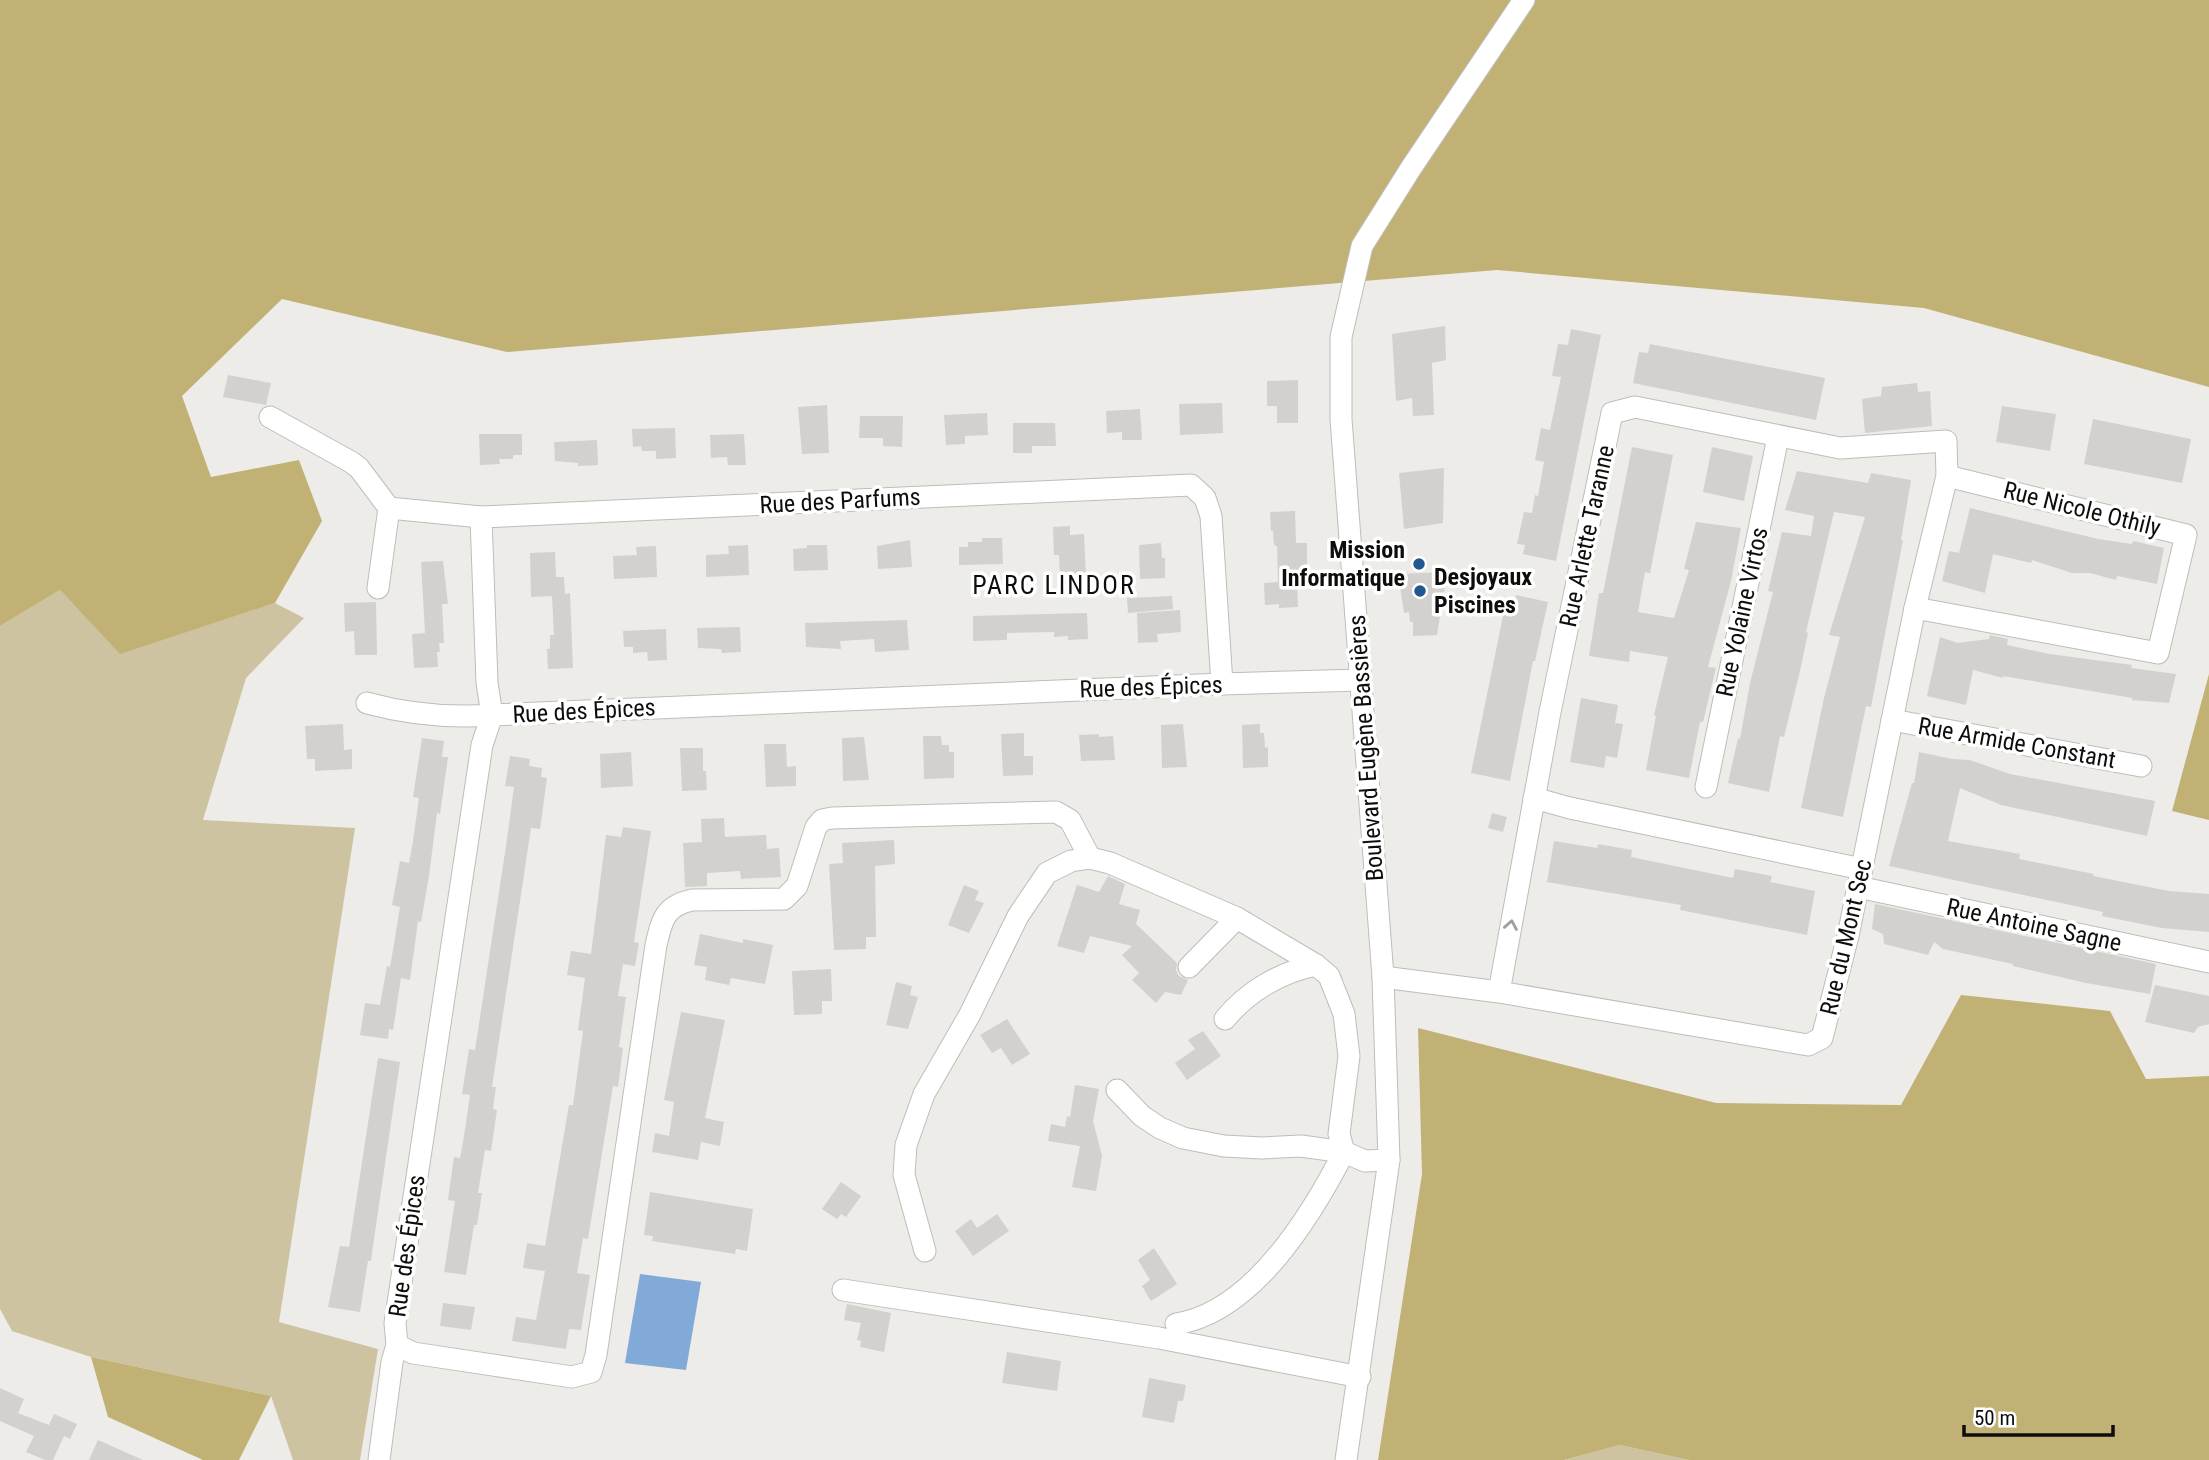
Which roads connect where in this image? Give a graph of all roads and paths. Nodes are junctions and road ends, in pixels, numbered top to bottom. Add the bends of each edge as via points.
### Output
1 (1524, 0) edge
2 (270, 417) dead end
3 (1778, 437) junction
4 (1946, 441) joint
5 (1947, 476) junction
6 (389, 508) junction
7 (481, 517) junction
8 (378, 588) dead end
9 (1915, 608) junction
10 (1361, 680) junction
11 (1222, 684) junction
12 (367, 703) dead end
13 (492, 715) junction
14 (1892, 720) junction
15 (2141, 766) dead end
16 (1706, 787) dead end
17 (1534, 798) junction
18 (1090, 858) junction
19 (1860, 878) junction
20 (1237, 918) junction
21 (2209, 962) edge
22 (1315, 965) junction
23 (1189, 967) dead end
24 (1383, 977) junction
25 (1499, 992) junction
26 (1225, 1019) dead end
27 (1117, 1090) dead end
28 (1344, 1152) junction
29 (1389, 1160) junction
30 (925, 1251) dead end
31 (843, 1290) dead end
32 (1176, 1324) dead end
33 (397, 1345) junction
34 (1360, 1377) junction
35 (380, 1460) edge
36 (1346, 1460) edge

1 - 10 street, Boulevard Eugène Bassières via 1362,246 1341,337 1341,419
2 - 6 street via 359,468
3 - 4 street, Rue Arlette Taranne via 1840,448
3 - 16 street, Rue Yolaine Virtos
3 - 17 street, Rue Arlette Taranne via 1635,407 1612,413
4 - 5 street, Rue du Mont Sec
5 - 9 street, Rue du Mont Sec
5 - 9 street, Rue Nicole Othily via 2186,535 2158,653
6 - 7 street
6 - 8 street
7 - 11 street, Rue des Parfums via 1191,485 1205,498 1211,516
7 - 13 street
9 - 14 street, Rue du Mont Sec
10 - 11 street, Rue des Épices
10 - 24 street, Boulevard Eugène Bassières
11 - 13 street, Rue des Épices
12 - 13 street via 461,717
13 - 33 street, Rue des Épices via 473,800 395,1323
14 - 15 street, Rue Armide Constant
14 - 19 street, Rue du Mont Sec
17 - 19 street, Rue Antoine Sagne
25 -> 17 street, Rue Arlette Taranne
18 - 20 street
18 - 30 street via 1070,861 1047,873 1018,916 924,1094 906,1145 904,1175
18 - 33 street, Rue des Épices via 1070,820 1056,812 832,818 816,827 797,886 783,899 692,900 668,910 656,945 591,1372 572,1377 412,1353
19 - 21 street, Rue Antoine Sagne
19 - 25 street, Rue du Mont Sec via 1822,1038 1808,1045
20 - 22 street
20 - 23 street
22 - 26 street via 1275,978 1235,1006
22 - 28 street via 1329,976 1345,1014 1349,1056 1339,1134
24 - 25 street, Rue du Mont Sec
24 - 29 street, Boulevard Eugène Bassières
27 - 28 street via 1142,1116 1183,1138 1224,1146 1301,1146
28 - 29 street via 1365,1161
28 - 32 street via 1293,1237 1238,1297 1205,1318
29 - 34 street, Boulevard Eugène Bassières
31 - 34 street via 1159,1338
33 - 35 street
34 - 36 street, Boulevard Eugène Bassières

